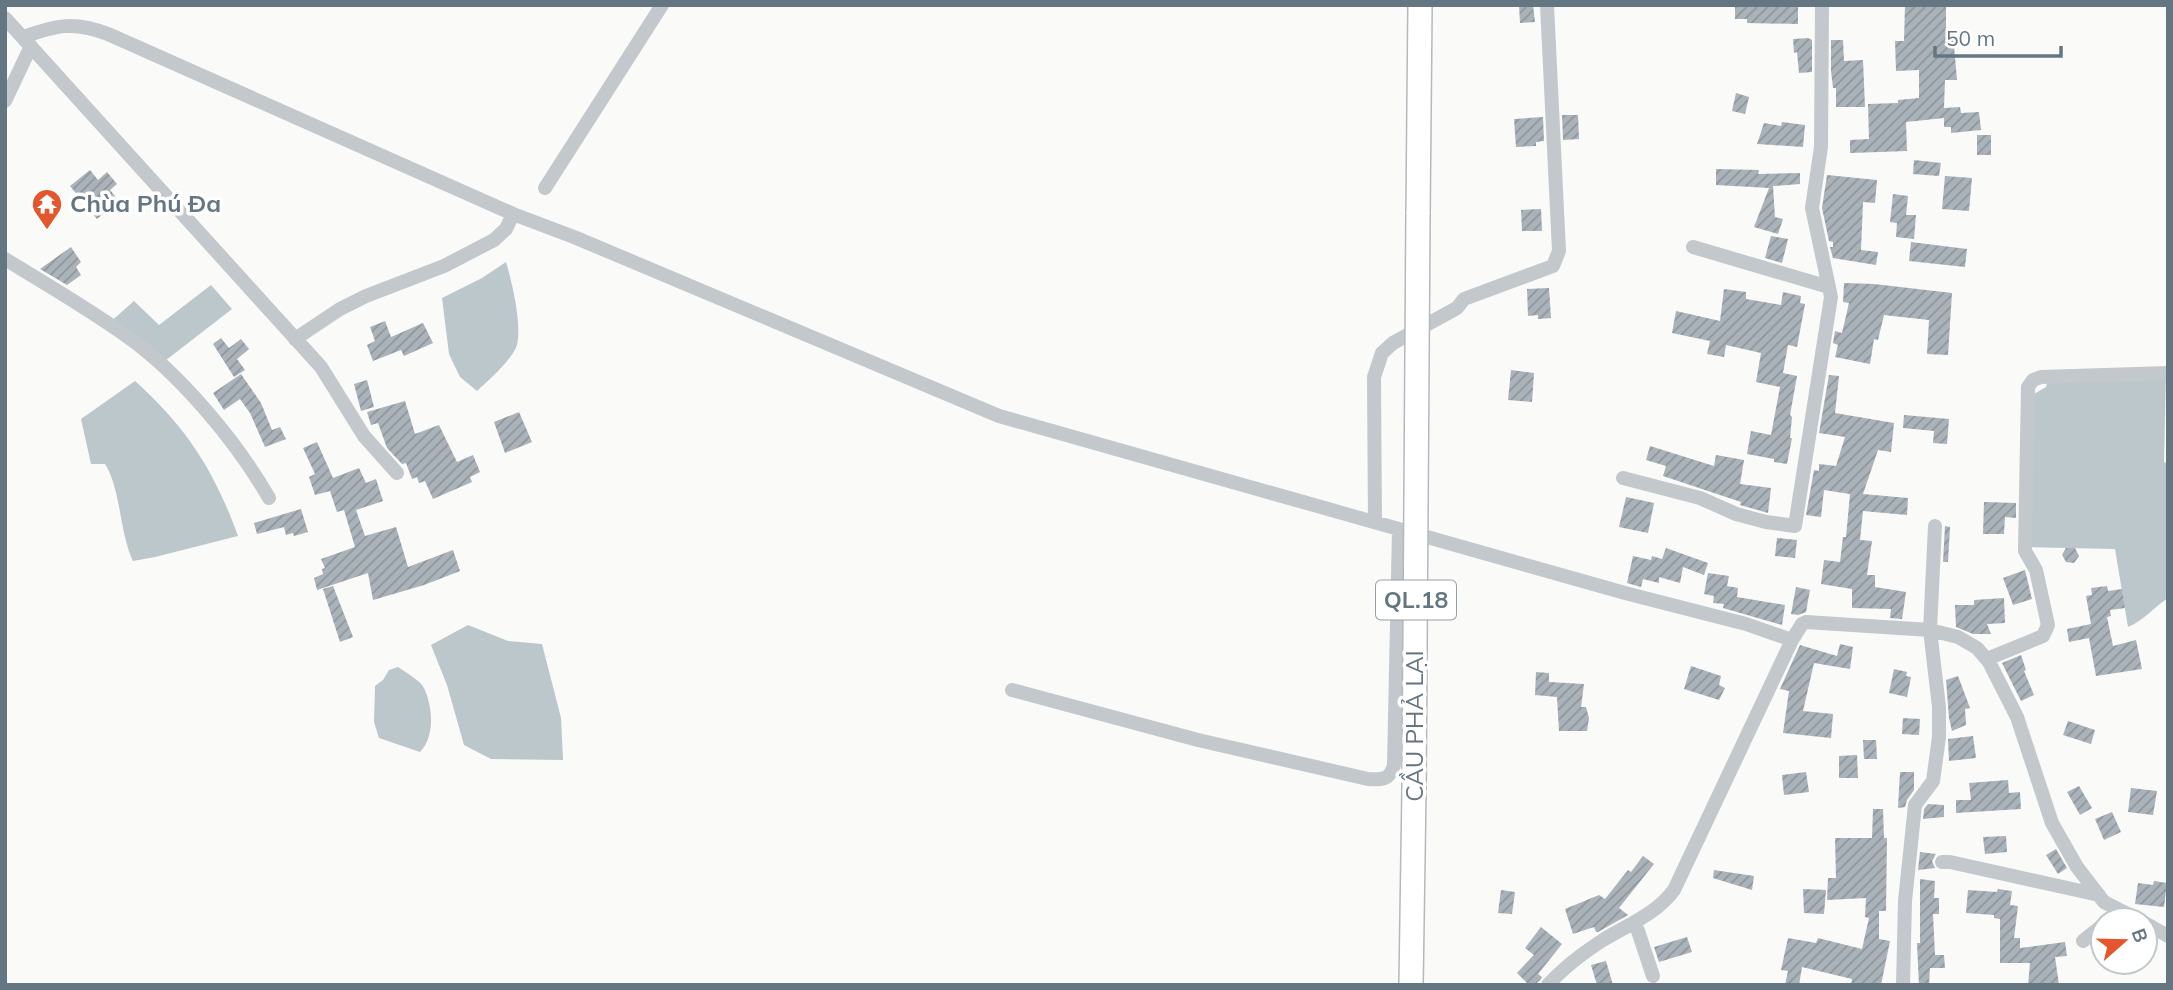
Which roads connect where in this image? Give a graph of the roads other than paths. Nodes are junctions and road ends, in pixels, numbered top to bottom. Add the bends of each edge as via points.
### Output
1 (662, 5) edge
2 (1420, 5) edge
3 (1547, 5) edge
4 (1822, 5) edge
5 (5, 18) edge
6 (27, 42) junction
7 (5, 100) edge
8 (545, 188) dead end
9 (513, 214) junction
10 (1693, 247) dead end
11 (5, 259) edge
12 (1829, 287) junction
13 (295, 339) junction
14 (2168, 373) edge
15 (397, 473) dead end
16 (1623, 478) dead end
17 (269, 498) dead end
18 (1375, 522) junction
19 (1935, 526) dead end
20 (1399, 529) junction
21 (1930, 630) junction
22 (1792, 640) junction
23 (1987, 659) junction
24 (1012, 690) dead end
25 (1942, 862) dead end
26 (2099, 895) junction
27 (2107, 906) edge
28 (1635, 922) junction
29 (2089, 936) edge
30 (2083, 941) dead end
31 (1653, 976) dead end
32 (1411, 985) edge
33 (1548, 985) edge
34 (1903, 985) edge

1 - 8 street
2 - 32 highway, CẦU PHẢ LẠI / QL.18, bridge
3 - 18 street via 1559,251 1553,266 1464,299 1382,354 1374,377
4 - 12 street via 1821,146 1812,208
5 - 6 street
6 - 7 street
6 - 9 street via 56,26 89,27
6 - 13 street
9 - 13 street via 494,240 444,267 366,296
9 - 18 street via 999,416
10 - 12 street
11 - 17 street via 129,337 168,370 234,444
12 - 16 street via 1795,526 1736,514 1700,498
13 - 15 street via 331,380 364,436
14 - 23 street via 2041,377 2028,387 2025,551 2036,570 2048,625 2043,636
18 - 20 street
19 - 21 street
20 - 22 street
20 - 24 street via 1394,765 1387,778 1368,779 1276,759
21 - 22 street via 1806,622
21 - 23 street via 1958,637
21 - 34 street via 1939,737 1933,781 1915,805 1905,901
22 - 28 street via 1674,890 1652,913
23 - 26 street via 2017,717 2052,823
25 - 26 street
26 - 27 street
28 - 31 street
28 - 33 street via 1562,969
29 - 30 street

